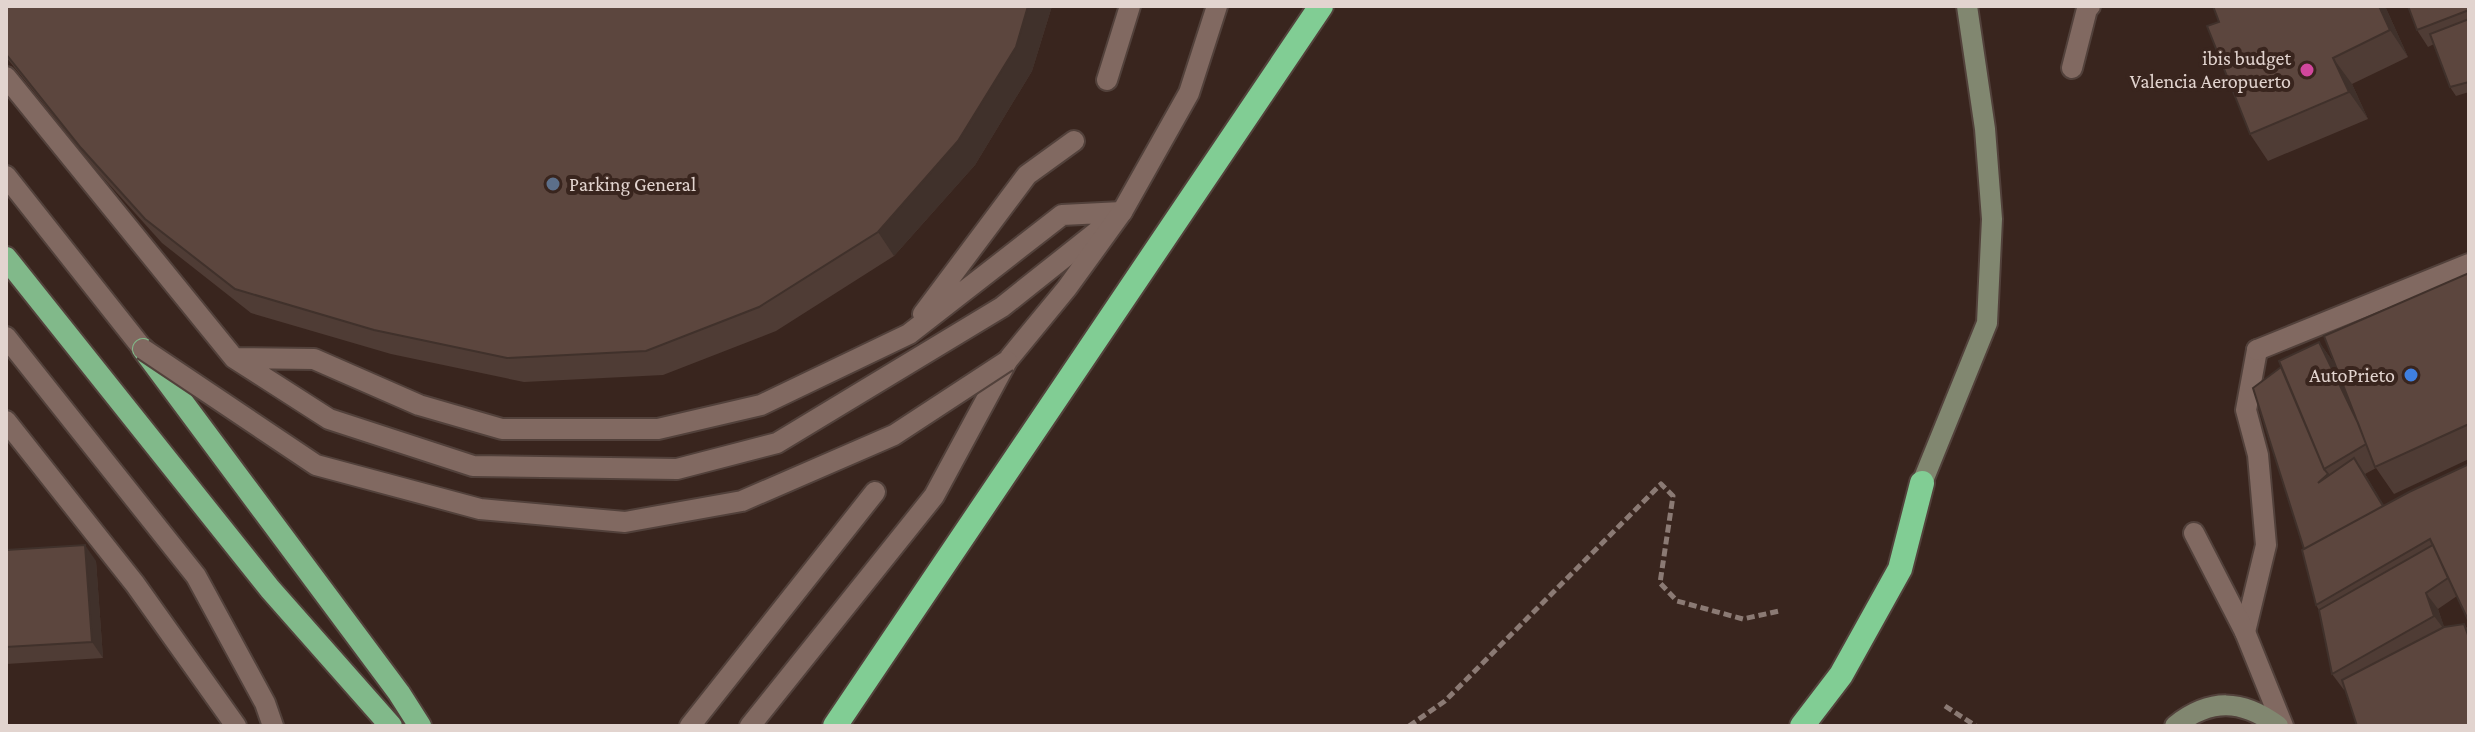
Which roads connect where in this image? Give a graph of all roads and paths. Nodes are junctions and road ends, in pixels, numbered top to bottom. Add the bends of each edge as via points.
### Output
1 (1130, 6) edge
2 (1217, 6) edge
3 (1321, 6) edge
4 (1967, 6) edge
5 (2090, 6) edge
6 (2072, 68) dead end
7 (6, 77) edge
8 (1107, 80) dead end
9 (1074, 141) dead end
10 (6, 176) edge
11 (1122, 212) junction
12 (6, 258) edge
13 (2469, 264) edge
14 (909, 334) junction
15 (6, 337) edge
16 (143, 349) junction
17 (234, 358) junction
18 (1007, 361) junction
19 (6, 421) edge
20 (1922, 483) joint
21 (875, 492) dead end
22 (2194, 533) dead end
23 (1779, 611) dead end
24 (2245, 632) junction
25 (1945, 706) dead end
26 (236, 726) edge
27 (273, 726) edge
28 (391, 726) edge
29 (420, 726) edge
30 (690, 726) edge
31 (750, 726) edge
32 (835, 726) edge
33 (1409, 726) edge
34 (1802, 726) edge
35 (1976, 726) edge
36 (2175, 726) edge
37 (2280, 726) edge

1 - 8 street
2 - 11 street via 1189,93
3 - 32 highway
4 - 20 main road via 1992,219 1987,323
5 - 6 street
7 - 17 street
9 - 14 street via 1027,175
10 - 16 street
11 - 14 street via 1062,215
11 - 17 street via 1002,307 777,443 677,469 473,466 329,419
11 - 18 street
12 - 28 highway via 270,589
13 - 24 street via 2257,350 2246,410 2258,455 2266,545
14 - 17 street via 761,405 658,429 502,429 419,405 314,359
15 - 27 street via 196,576
16 - 18 street, bridge via 316,465 480,509 625,522 742,501 894,435
16 - 29 highway
18 - 31 street via 934,496
19 - 26 street via 135,584
20 - 34 highway via 1900,569 1841,675
21 - 30 street
22 - 24 street
23 - 33 path via 1743,619 1677,601 1660,583 1673,496 1661,484 1445,701
24 - 37 street
25 - 35 path
36 - 37 main road via 2212,706 2235,705

